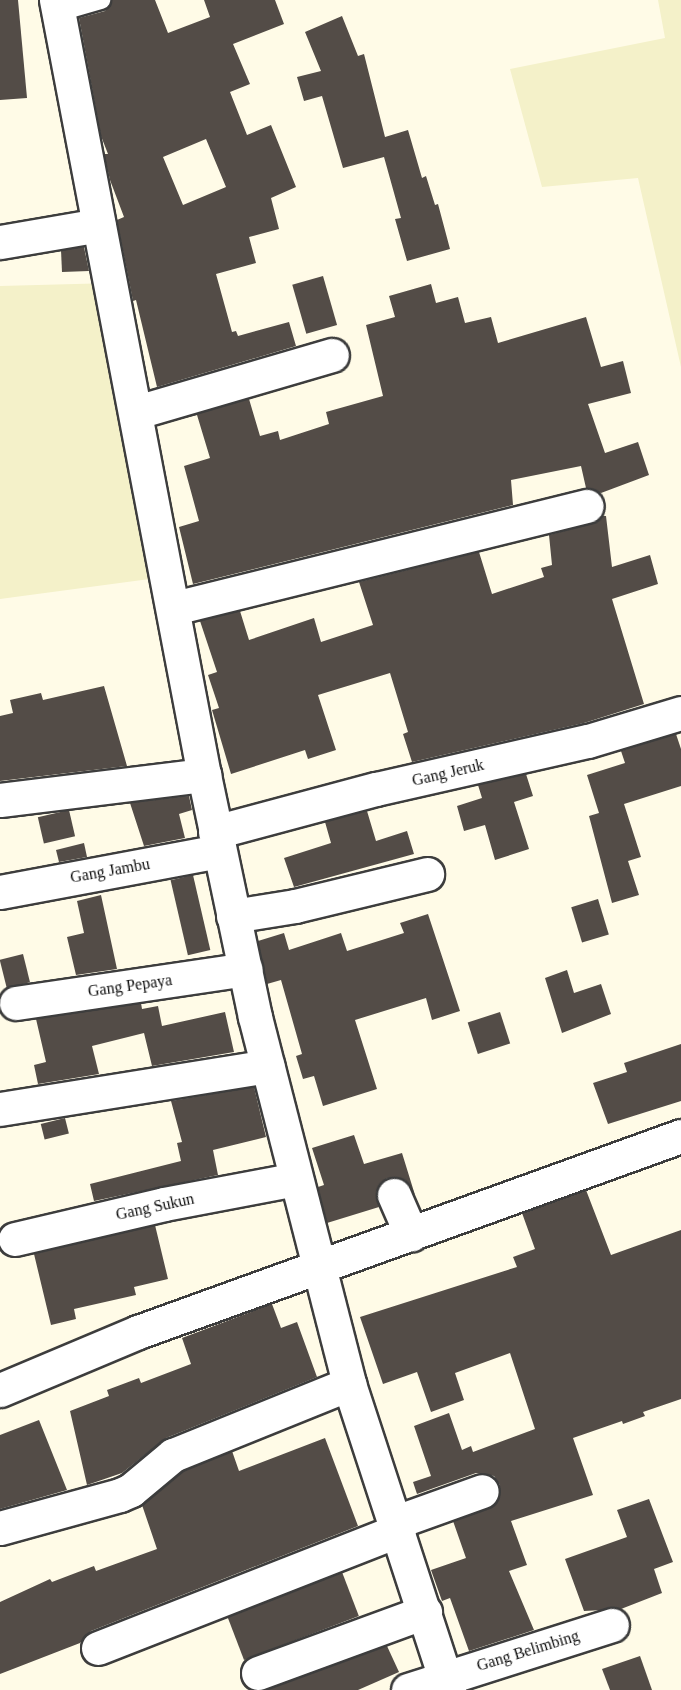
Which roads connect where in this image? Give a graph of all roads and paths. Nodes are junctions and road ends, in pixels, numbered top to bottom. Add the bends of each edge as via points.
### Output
1 (101, 0) edge
2 (58, 6) edge
3 (99, 225) junction
4 (0, 242) edge
5 (332, 354) dead end
6 (137, 412) junction
7 (587, 506) dead end
8 (174, 608) junction
9 (681, 713) edge
10 (204, 775) junction
11 (0, 800) edge
12 (217, 842) junction
13 (427, 874) dead end
14 (0, 892) edge
15 (233, 916) junction
16 (245, 969) junction
17 (16, 1003) dead end
18 (268, 1066) junction
19 (0, 1109) edge
20 (681, 1136) edge
21 (296, 1179) junction
22 (394, 1195) dead end
23 (411, 1234) junction
24 (15, 1239) dead end
25 (318, 1267) junction
26 (349, 1384) junction
27 (0, 1390) edge
28 (482, 1491) dead end
29 (398, 1526) junction
30 (0, 1528) edge
31 (425, 1611) junction
32 (612, 1625) dead end
33 (98, 1648) dead end
34 (258, 1673) dead end
35 (446, 1683) edge
36 (408, 1690) edge

1 - 2 lane
2 - 3 street
3 - 4 street
3 - 6 street
5 - 6 street
6 - 8 street
7 - 8 street
8 - 10 street
9 - 12 street, Gang Jeruk via 588,741 376,789
10 - 11 street
10 - 12 street
12 - 14 street, Gang Jambu
12 - 15 street
13 - 15 street via 295,906
15 - 16 street
16 - 17 street, Gang Pepaya
16 - 18 street
18 - 19 street
18 - 21 street
20 - 23 street
21 - 24 street, Gang Sukun via 164,1204
21 - 25 street
22 - 23 street
23 - 25 street
25 - 26 street
25 - 27 street via 138,1332
26 - 29 street via 365,1467
26 - 30 street via 173,1455 120,1495
28 - 29 street
29 - 31 street
29 - 33 street
31 - 34 street
31 - 35 street
32 - 35 street, Gang Belimbing
35 - 36 street, Gang Belimbing

